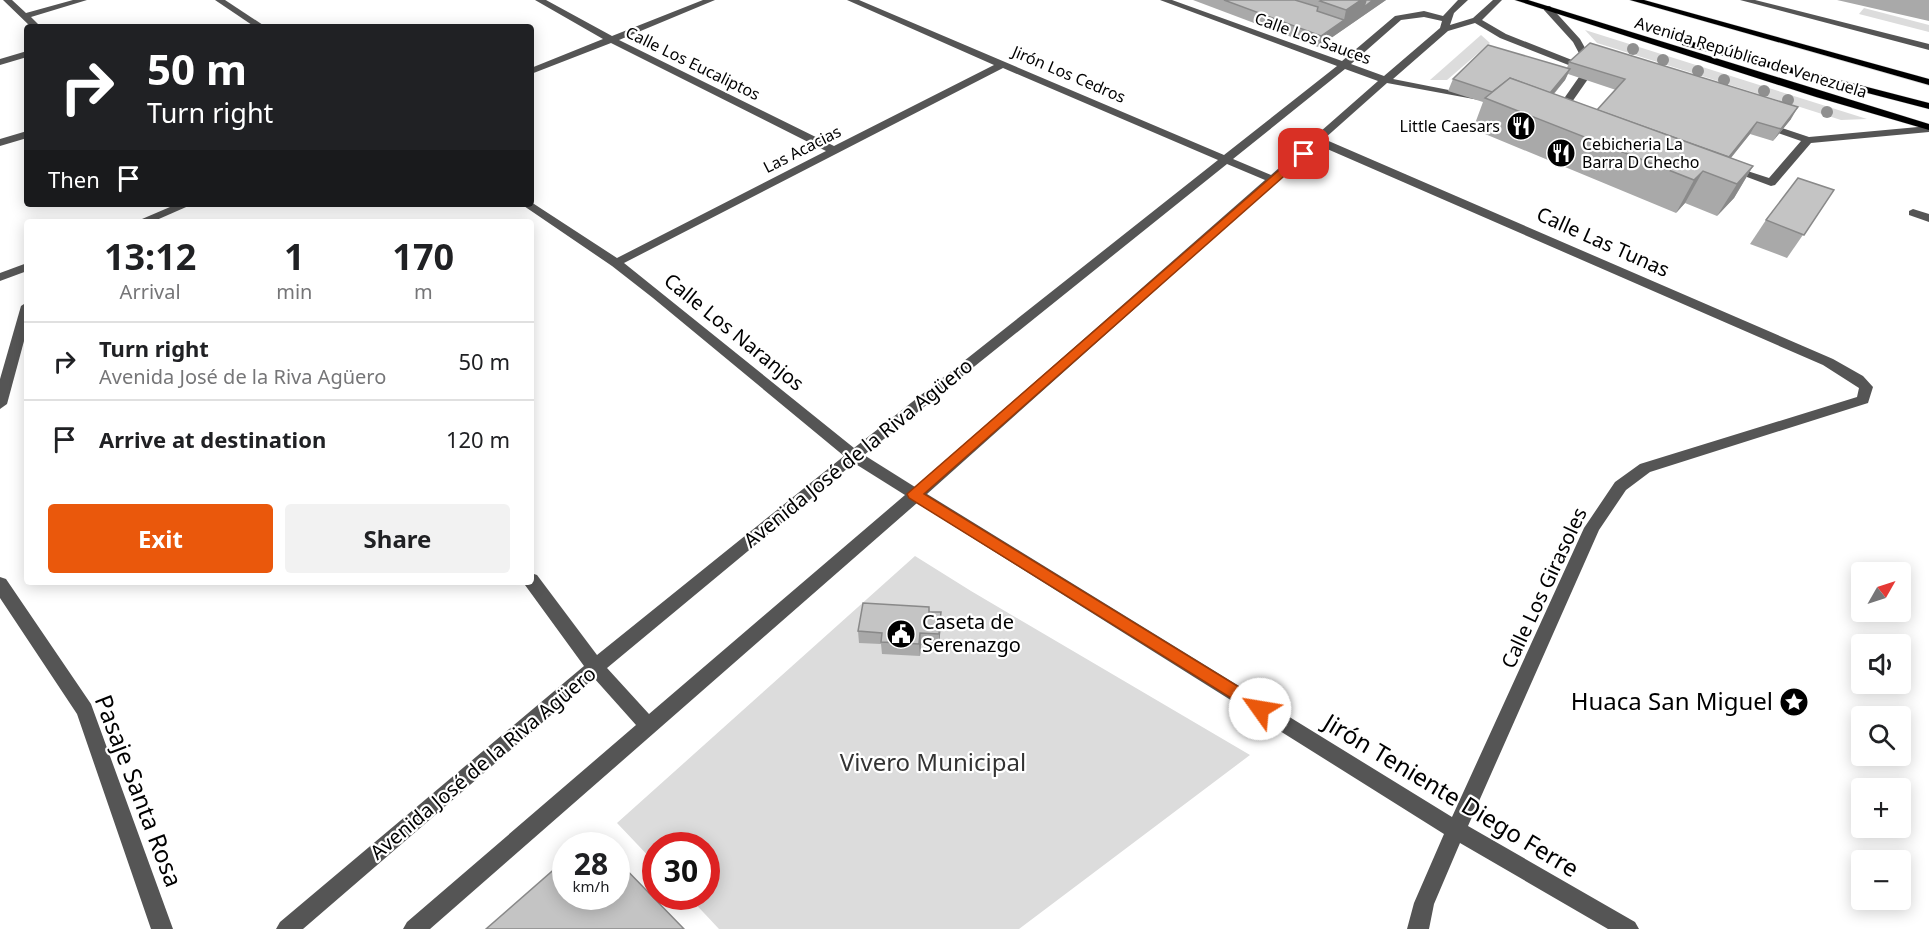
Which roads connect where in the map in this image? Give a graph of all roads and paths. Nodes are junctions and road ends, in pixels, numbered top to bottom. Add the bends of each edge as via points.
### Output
1 (7, 0) edge
2 (83, 0) edge
3 (219, 0) edge
4 (539, 0) edge
5 (711, 0) edge
6 (851, 0) edge
7 (1164, 0) edge
8 (1464, 0) edge
9 (1498, 0) edge
10 (1520, 0) edge
11 (1634, 0) edge
12 (1744, 0) edge
13 (1547, 8) junction
14 (1564, 14) junction
15 (24, 16) junction
16 (1476, 20) junction
17 (33, 24) edge
18 (256, 24) edge
19 (1445, 24) junction
20 (612, 40) junction
21 (1929, 46) edge
22 (24, 55) edge
23 (1584, 56) edge
24 (0, 62) edge
25 (1574, 63) edge
26 (1003, 64) junction
27 (1344, 65) junction
28 (534, 70) edge
29 (1583, 79) edge
30 (1385, 80) junction
31 (1929, 82) edge
32 (1475, 98) edge
33 (1929, 106) edge
34 (1561, 111) edge
35 (1929, 128) edge
36 (1782, 131) edge
37 (24, 135) edge
38 (1808, 140) junction
39 (1319, 141) junction
40 (0, 143) edge
41 (835, 150) junction
42 (1226, 158) junction
43 (1723, 165) edge
44 (1274, 180) junction
45 (179, 207) edge
46 (532, 207) edge
47 (1913, 213) dead end
48 (1929, 218) edge
49 (149, 219) edge
50 (616, 263) junction
51 (24, 268) edge
52 (0, 277) edge
53 (24, 316) edge
54 (24, 361) edge
55 (10, 363) junction
56 (1866, 387) joint
57 (0, 404) edge
58 (854, 456) junction
59 (914, 494) junction
60 (0, 584) edge
61 (534, 584) edge
62 (595, 667) junction
63 (649, 727) junction
64 (1456, 830) junction
65 (162, 929) edge
66 (287, 929) edge
67 (414, 929) edge
68 (1418, 929) edge
69 (1628, 929) edge

1 - 15 street
2 - 15 street
3 - 18 street
4 - 20 street, Calle Los Eucaliptos
5 - 20 street
6 - 26 street, Jirón Los Cedros
7 - 27 street, Calle Los Sauces
8 - 19 street, Avenida José de la Riva Agüero via 1451,9
9 - 16 street, Avenida José de la Riva Agüero
10 - 13 main road, Avenida República de Venezuela
11 - 31 main road, Avenida República de Venezuela
12 - 21 street
13 - 14 main road, Avenida República de Venezuela
13 - 23 street via 1577,41
14 - 33 main road, Avenida República de Venezuela
14 - 35 main road, Avenida República de Venezuela
15 - 17 street
16 - 19 street, Avenida José de la Riva Agüero
16 - 25 street via 1503,36
19 - 27 street, Avenida José de la Riva Agüero via 1424,14 1398,18
19 - 30 street, Avenida José de la Riva Agüero
20 - 28 street
20 - 41 street, Calle Los Eucaliptos
22 - 24 street
26 - 41 street, Las Acacias
26 - 42 street, Jirón Los Cedros
27 - 30 street, Calle Los Sauces
27 - 42 street, Avenida José de la Riva Agüero
29 - 34 street
30 - 32 street, Calle Los Sauces
30 - 39 street, Avenida José de la Riva Agüero
35 - 38 street
36 - 38 street
37 - 40 street
38 - 43 street via 1771,183
39 - 44 street, Avenida José de la Riva Agüero
39 - 56 street, Calle Las Tunas via 1828,362
41 - 50 street, Las Acacias
42 - 44 street, Jirón Los Cedros
42 - 58 street, Avenida José de la Riva Agüero
44 - 59 street, Avenida José de la Riva Agüero
45 - 49 street
46 - 50 street, Calle Los Naranjos
47 - 48 street
50 - 58 street, Calle Los Naranjos
51 - 52 street
53 - 55 street
54 - 55 street
55 - 57 street
56 - 64 street, Calle Los Girasoles via 1863,400 1645,468 1620,485 1592,528
58 - 59 street, Calle Los Naranjos
58 - 62 street, Avenida José de la Riva Agüero
59 - 63 street, Avenida José de la Riva Agüero
59 - 64 street, Jirón Teniente Diego Ferre
60 - 65 street, Pasaje Santa Rosa via 85,710
61 - 62 street
62 - 63 street
62 - 66 street, Avenida José de la Riva Agüero
63 - 67 street, Avenida José de la Riva Agüero
64 - 68 street, Calle Los Girasoles via 1424,903
64 - 69 street, Jirón Teniente Diego Ferre

